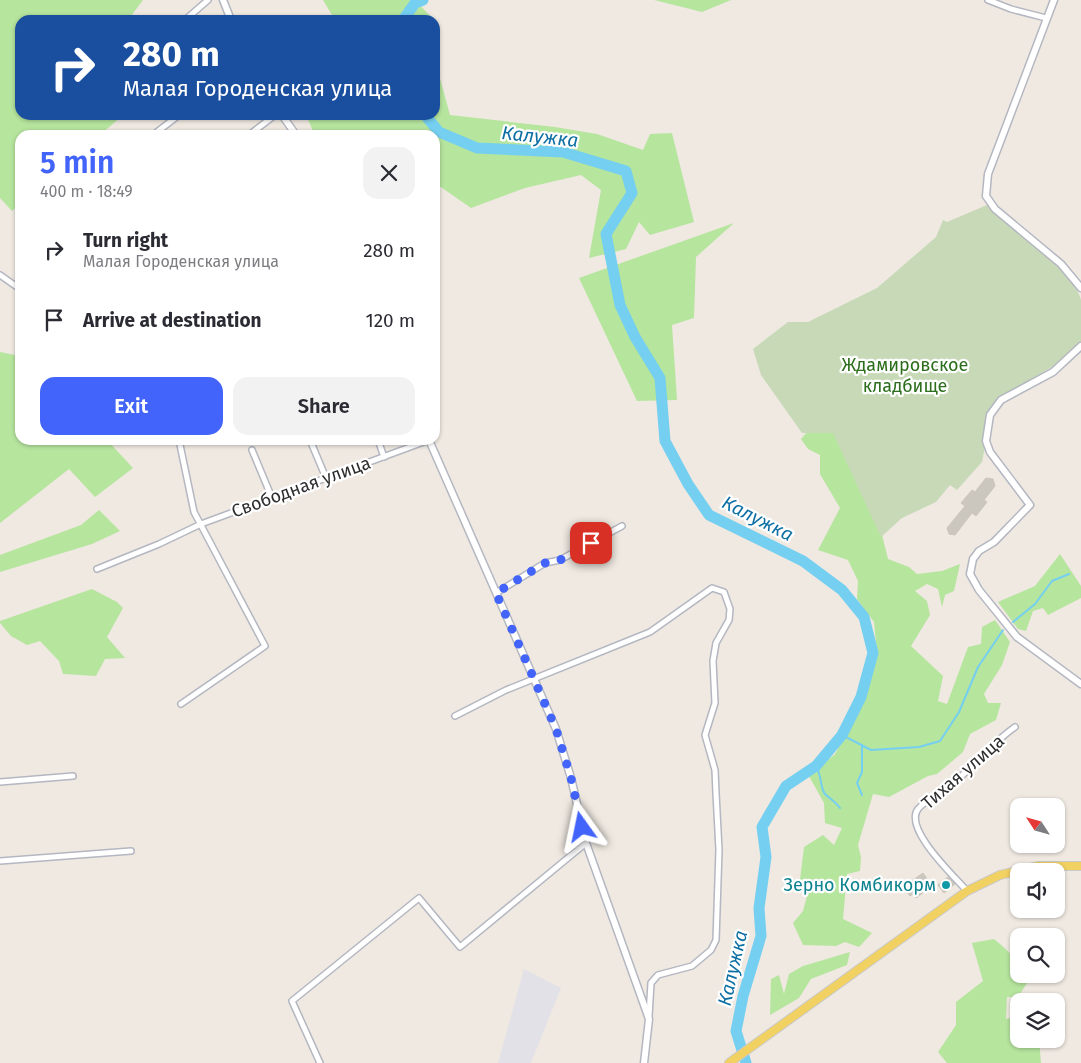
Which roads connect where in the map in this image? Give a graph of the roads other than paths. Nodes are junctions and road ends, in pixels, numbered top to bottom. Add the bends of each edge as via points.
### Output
1 (208, 0) edge
2 (222, 0) edge
3 (988, 0) edge
4 (1054, 0) edge
5 (191, 15) edge
6 (229, 15) edge
7 (1046, 18) junction
8 (172, 120) edge
9 (269, 120) edge
10 (160, 130) edge
11 (256, 130) edge
12 (0, 275) edge
13 (15, 286) edge
14 (1081, 288) edge
15 (1081, 346) edge
16 (179, 445) edge
17 (312, 445) edge
18 (380, 445) edge
19 (415, 445) edge
20 (431, 445) edge
21 (252, 450) dead end
22 (384, 456) junction
23 (326, 478) junction
24 (272, 498) junction
25 (201, 524) junction
26 (622, 526) dead end
27 (97, 568) dead end
28 (496, 593) junction
29 (534, 680) junction
30 (1081, 684) edge
31 (181, 704) dead end
32 (455, 716) dead end
33 (1016, 728) dead end
34 (73, 776) dead end
35 (0, 782) edge
36 (586, 843) junction
37 (131, 851) dead end
38 (0, 861) edge
39 (1081, 866) edge
40 (967, 890) junction
41 (649, 1019) junction
42 (320, 1063) edge
43 (644, 1063) edge
44 (729, 1063) edge

1 - 5 street
2 - 6 street
3 - 7 street
4 - 7 street
7 - 14 street via 988,174 986,196 995,209 1061,264
8 - 10 street
9 - 11 street
12 - 13 street
15 - 30 street via 1053,372 1000,400 990,415 986,441 990,452 1030,505 994,542 979,551 973,559 970,574 1017,637
16 - 25 street via 194,512
17 - 23 street
18 - 22 street
19 - 22 street, Свободная улица
20 - 28 street
21 - 24 street
22 - 23 street, Свободная улица
23 - 24 street, Свободная улица
24 - 25 street, Свободная улица
25 - 27 street, Свободная улица
25 - 31 street via 265,646
26 - 28 street via 560,560 545,563
28 - 29 street
29 - 32 street via 506,690
29 - 36 street via 561,745
29 - 41 street via 650,632 712,588 720,589 727,597 729,620 716,644 713,661 715,703 704,734 716,785 719,850 716,940 711,950 692,966 658,975 651,983
33 - 40 street, Тихая улица via 996,740 951,786 918,809 915,818 929,849
34 - 35 street
36 - 41 street
36 - 42 street via 460,947 419,898 292,1002
37 - 38 street
39 - 40 main road via 1038,866 1000,875
40 - 44 main road
41 - 43 street

